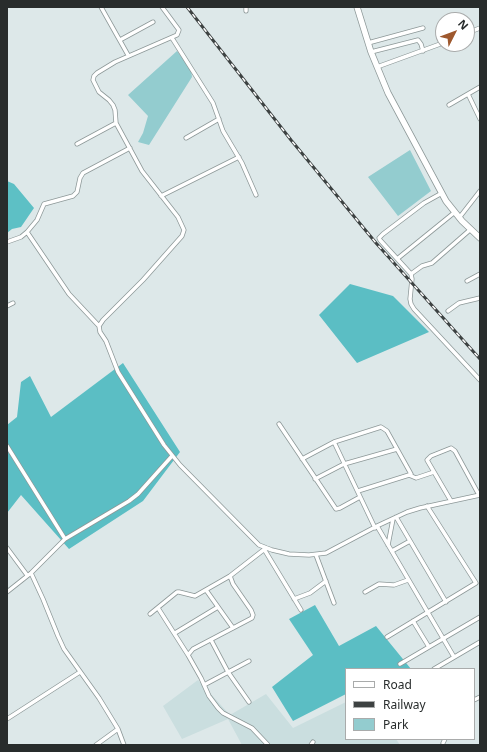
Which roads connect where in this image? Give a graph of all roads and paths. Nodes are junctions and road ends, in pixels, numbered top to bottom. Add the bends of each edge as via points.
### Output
1 (101, 7) edge
2 (162, 7) edge
3 (357, 7) edge
4 (154, 22) dead end
5 (423, 28) dead end
6 (172, 38) junction
7 (120, 40) junction
8 (368, 42) junction
9 (435, 46) edge
10 (424, 51) junction
11 (371, 52) junction
12 (128, 55) junction
13 (378, 68) junction
14 (480, 87) edge
15 (468, 94) junction
16 (449, 105) dead end
17 (219, 119) junction
18 (480, 119) edge
19 (116, 123) junction
20 (186, 138) dead end
21 (77, 144) dead end
22 (130, 148) junction
23 (239, 157) junction
24 (480, 191) edge
25 (442, 193) junction
26 (256, 195) dead end
27 (161, 196) junction
28 (455, 212) junction
29 (459, 218) junction
30 (471, 229) junction
31 (28, 232) junction
32 (480, 238) edge
33 (7, 242) edge
34 (397, 259) junction
35 (411, 274) junction
36 (480, 274) edge
37 (467, 280) dead end
38 (480, 298) edge
39 (13, 303) dead end
40 (7, 306) edge
41 (448, 311) dead end
42 (99, 326) junction
43 (480, 380) edge
44 (279, 424) dead end
45 (334, 442) junction
46 (7, 446) edge
47 (397, 449) junction
48 (172, 456) junction
49 (302, 459) junction
50 (344, 464) junction
51 (434, 472) junction
52 (411, 474) junction
53 (315, 479) junction
54 (358, 491) junction
55 (479, 495) edge
56 (360, 497) junction
57 (451, 501) junction
58 (427, 506) junction
59 (394, 518) junction
60 (376, 527) junction
61 (65, 539) junction
62 (410, 541) junction
63 (388, 545) junction
64 (7, 548) edge
65 (265, 548) junction
66 (392, 552) junction
67 (318, 555) junction
68 (29, 574) junction
69 (230, 576) junction
70 (408, 580) junction
71 (480, 580) edge
72 (326, 581) junction
73 (476, 583) junction
74 (206, 590) junction
75 (7, 592) edge
76 (365, 592) dead end
77 (294, 599) junction
78 (446, 602) junction
79 (334, 603) dead end
80 (218, 607) junction
81 (158, 608) junction
82 (301, 610) dead end
83 (427, 613) junction
84 (150, 614) dead end
85 (480, 616) edge
86 (413, 621) junction
87 (233, 628) junction
88 (175, 633) junction
89 (387, 637) dead end
90 (443, 639) junction
91 (211, 640) junction
92 (480, 642) edge
93 (429, 647) junction
94 (188, 655) junction
95 (454, 657) junction
96 (248, 660) dead end
97 (400, 664) dead end
98 (436, 668) edge
99 (80, 672) junction
100 (228, 672) junction
101 (204, 685) junction
102 (248, 702) dead end
103 (7, 719) edge
104 (118, 729) junction
105 (96, 745) edge
106 (124, 745) edge
107 (268, 745) edge

1 - 7 street
2 - 6 street via 179,30
3 - 8 main road
4 - 7 street
5 - 8 street
6 - 12 street
6 - 17 street via 213,103
7 - 12 street
8 - 11 main road
9 - 10 street
10 - 11 street via 418,40
10 - 13 street
11 - 13 main road
12 - 19 street via 101,69 93,80 98,92 113,105
13 - 25 main road via 388,93
14 - 15 street
15 - 16 street
15 - 18 street
17 - 20 street
17 - 23 street via 226,137
19 - 21 street
19 - 22 street
22 - 27 street via 145,177
22 - 31 street via 83,173 74,196 44,204
23 - 26 street
23 - 27 street
24 - 29 street
25 - 28 main road
25 - 34 street via 424,203 381,236 380,240
27 - 42 street via 182,223 182,236
28 - 29 main road
28 - 34 street
29 - 30 main road
30 - 32 main road
30 - 35 street via 432,263
31 - 33 street
31 - 42 street via 69,294
34 - 35 street
35 - 43 street via 411,304
36 - 37 street
38 - 41 street via 459,303
39 - 40 street
42 - 48 street via 118,372
44 - 49 street
45 - 47 street via 382,427
45 - 49 street
45 - 50 street
46 - 61 street
47 - 50 street
47 - 52 street
48 - 61 street via 129,501
48 - 65 street via 250,536
49 - 53 street
50 - 53 street
50 - 54 street
51 - 52 street via 416,478
51 - 55 street via 428,458 448,448 453,449
51 - 57 street
52 - 54 street
53 - 56 street via 336,509
54 - 56 street
55 - 57 street
56 - 60 street
57 - 58 street
58 - 59 street
58 - 73 street
59 - 60 street
59 - 62 street
59 - 63 street
60 - 63 street
60 - 67 street
61 - 68 street
62 - 66 street
62 - 78 street
63 - 66 street
64 - 68 street
65 - 67 street via 289,554
65 - 69 street
65 - 77 street
66 - 70 street
67 - 72 street
68 - 75 street
68 - 99 street via 64,648
69 - 74 street
69 - 87 street via 232,584 253,615
70 - 76 street via 394,585 377,585
70 - 83 street
71 - 73 street
72 - 77 street via 310,593
72 - 79 street
73 - 78 street
74 - 80 street
74 - 81 street via 195,596 177,592
77 - 82 street
78 - 83 street
80 - 87 street
80 - 88 street
81 - 84 street
81 - 88 street
83 - 86 street
83 - 90 street
85 - 90 street
86 - 89 street
86 - 93 street
87 - 91 street
88 - 94 street
90 - 93 street
90 - 95 street
91 - 94 street via 193,649
91 - 100 street
92 - 95 street
93 - 97 street
94 - 101 street
95 - 98 street
96 - 100 street
99 - 103 street
99 - 104 street
100 - 101 street
100 - 102 street
101 - 107 street via 212,702 223,713 252,728
104 - 105 street
104 - 106 street

